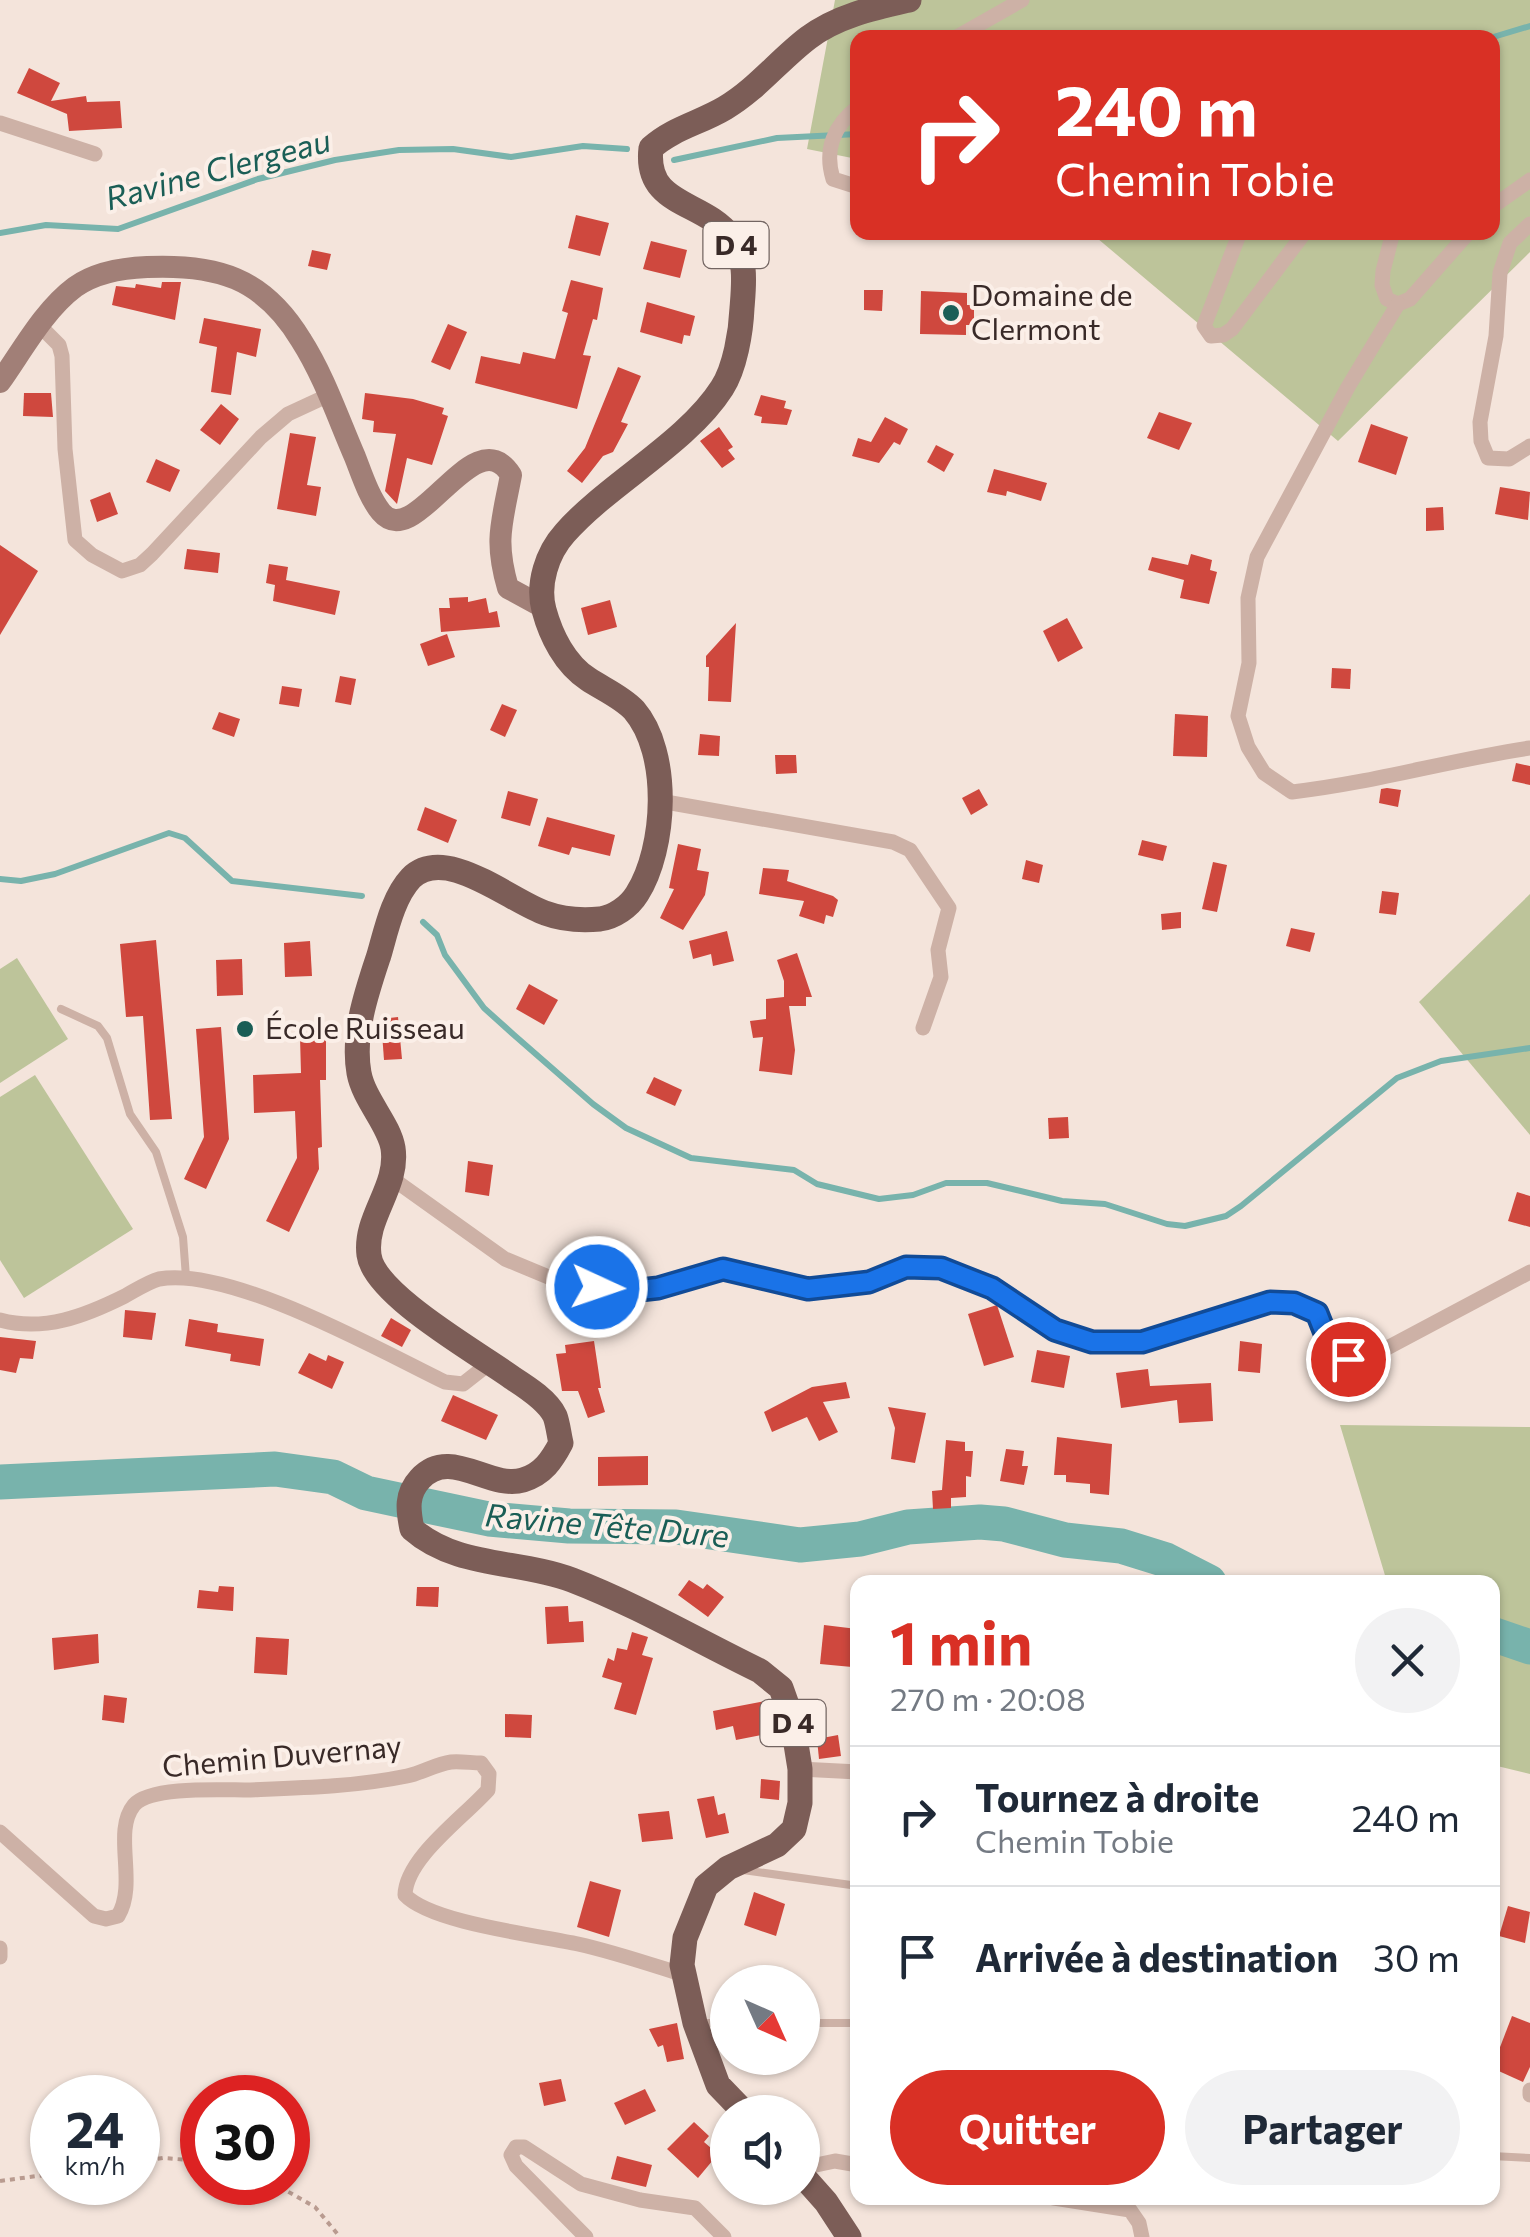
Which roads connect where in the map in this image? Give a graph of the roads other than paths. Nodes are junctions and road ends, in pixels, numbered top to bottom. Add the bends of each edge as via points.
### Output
1 (909, 0) edge
2 (1022, 0) edge
3 (968, 30) edge
4 (850, 116) edge
5 (0, 123) edge
6 (95, 154) dead end
7 (1530, 180) edge
8 (850, 185) edge
9 (1500, 201) edge
10 (1530, 224) edge
11 (1237, 240) edge
12 (1299, 240) edge
13 (1391, 240) edge
14 (1462, 240) edge
15 (1398, 304) junction
16 (40, 326) junction
17 (0, 382) edge
18 (329, 395) junction
19 (1530, 446) edge
20 (543, 607) junction
21 (1530, 748) edge
22 (660, 802) junction
23 (61, 1009) dead end
24 (923, 1028) dead end
25 (393, 1179) junction
26 (1530, 1272) edge
27 (186, 1277) junction
28 (0, 1320) edge
29 (492, 1362) junction
30 (800, 1769) junction
31 (850, 1772) edge
32 (0, 1832) edge
33 (728, 1868) junction
34 (850, 1885) edge
35 (0, 1948) edge
36 (0, 1957) edge
37 (684, 1975) junction
38 (695, 2023) junction
39 (710, 2023) edge
40 (820, 2023) edge
41 (850, 2023) edge
42 (728, 2095) edge
43 (1500, 2156) edge
44 (1530, 2158) edge
45 (850, 2164) edge
46 (820, 2165) edge
47 (820, 2196) edge
48 (1098, 2205) edge
49 (586, 2237) edge
50 (724, 2237) edge
51 (848, 2237) edge
52 (1142, 2237) edge

1 - 20 main road, D 4 via 835,22 725,108 668,133 651,148 649,169 663,191 734,240 744,270 741,326 724,386 564,534 542,574
2 - 3 street
4 - 8 street via 832,135 828,164 832,179
5 - 6 street
7 - 9 street
10 - 19 street via 1510,243 1500,273 1480,422 1488,458 1509,459
11 - 12 street via 1204,326 1212,336 1232,329
13 - 15 street via 1382,285 1387,299
14 - 15 street
15 - 21 street via 1257,557 1238,716 1264,773 1292,792
16 - 17 main road
16 - 18 main road via 74,288 111,270 214,269 278,309
16 - 18 street via 62,356 75,540 122,571 152,554 288,414
18 - 20 main road via 369,492 390,520 424,506 480,461 504,465 510,475 499,555 508,588
20 - 22 main road via 560,650 582,676 629,705 648,728
22 - 24 street via 910,850 949,908 938,950 941,978
22 - 25 main road via 652,864 634,900 611,918 575,921 544,913 460,870 434,867 414,874 401,890 359,1030 358,1070 393,1144
23 - 27 lane via 108,1038 130,1114 156,1152 183,1237
25 - 26 street via 504,1259 563,1282 631,1291 723,1269 808,1289 869,1282 906,1267 941,1268 992,1288 1055,1330 1092,1342 1142,1342 1270,1302 1294,1303 1317,1313 1332,1351 1348,1359 1372,1356
25 - 29 main road, D 4 via 371,1230 368,1256 380,1280
27 - 28 street via 156,1280 51,1324
27 - 29 street via 277,1302 445,1382 463,1384
29 - 30 main road, D 4 via 554,1413 561,1443 548,1467 522,1480 460,1467 424,1474 412,1489 412,1529 448,1551 568,1578 760,1672 781,1688
30 - 31 street
30 - 33 main road, D 4 via 794,1830
32 - 37 street, Chemin Duvernay via 106,1920 124,1907 126,1825 140,1799 314,1788 408,1776 451,1762 482,1763 488,1790 414,1865 405,1896 448,1916 581,1944
33 - 34 lane
33 - 37 main road, D 4 via 706,1886 699,1903 685,1938
35 - 36 street
37 - 38 main road, D 4
38 - 39 lane
38 - 42 main road, D 4
40 - 41 lane
43 - 44 lane
45 - 46 street
47 - 51 main road
48 - 52 street via 1130,2210
49 - 50 street via 516,2166 516,2147 581,2184 695,2208

